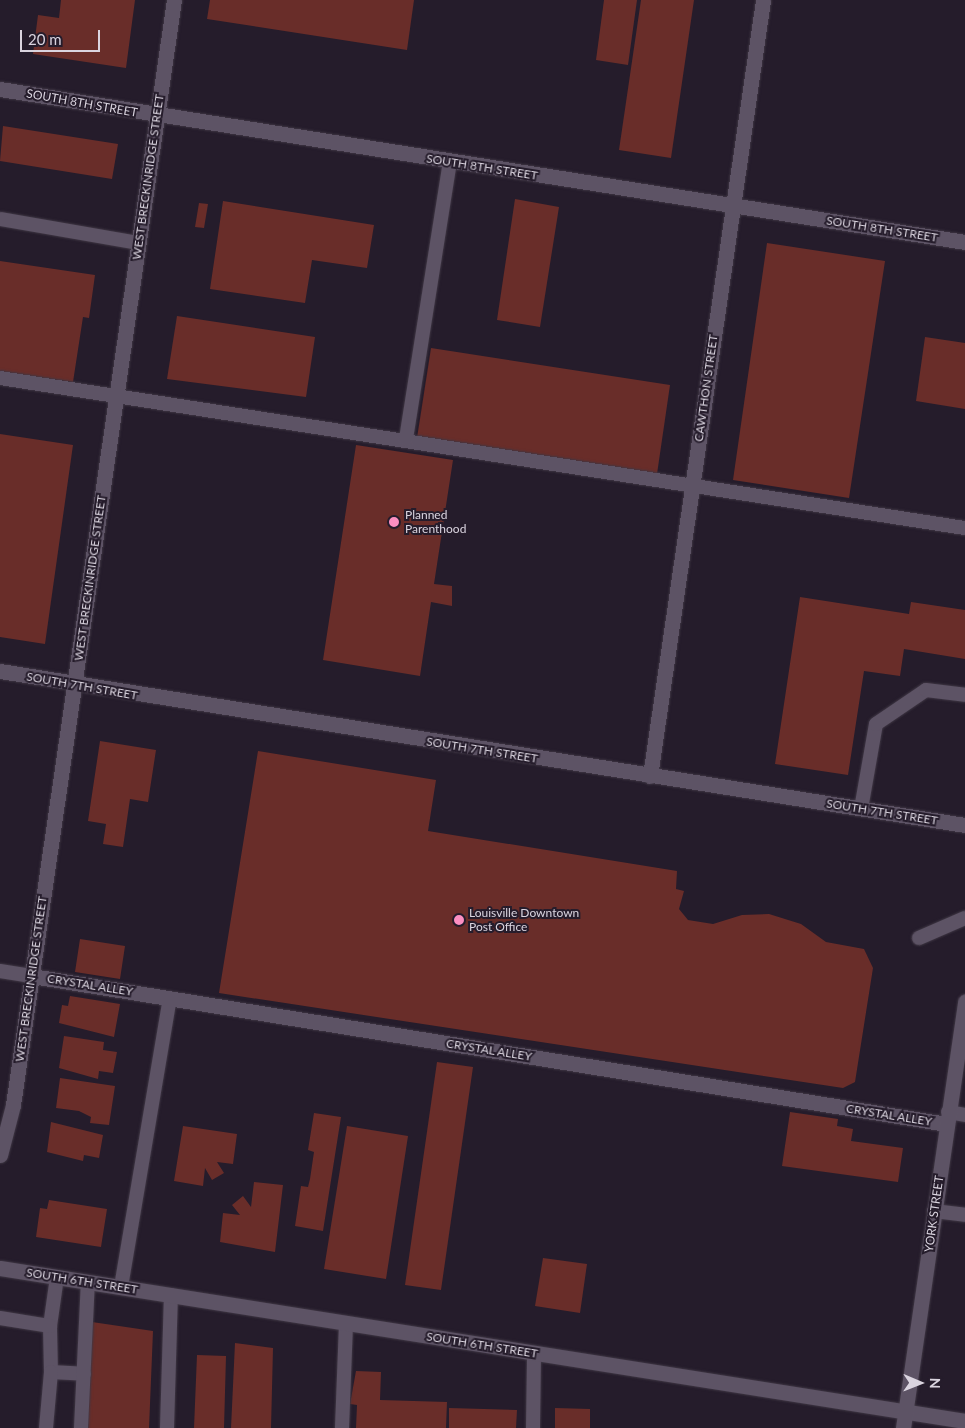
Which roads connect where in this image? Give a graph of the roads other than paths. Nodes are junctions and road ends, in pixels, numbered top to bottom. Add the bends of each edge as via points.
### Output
1 (174, 0) edge
2 (763, 0) edge
3 (0, 89) edge
4 (156, 116) junction
5 (450, 162) junction
6 (733, 206) junction
7 (1, 219) edge
8 (965, 242) edge
9 (138, 243) junction
10 (0, 378) edge
11 (115, 395) junction
12 (406, 440) junction
13 (693, 483) junction
14 (965, 528) edge
15 (0, 671) edge
16 (74, 686) junction
17 (965, 695) edge
18 (650, 776) junction
19 (861, 809) junction
20 (965, 825) edge
21 (965, 918) edge
22 (919, 938) dead end
23 (0, 971) edge
24 (32, 976) junction
25 (170, 998) junction
26 (965, 1001) edge
27 (965, 1114) edge
28 (948, 1118) junction
29 (0, 1155) edge
30 (934, 1211) junction
31 (965, 1215) edge
32 (0, 1268) edge
33 (57, 1277) junction
34 (88, 1282) junction
35 (122, 1287) junction
36 (171, 1295) junction
37 (0, 1318) edge
38 (346, 1323) junction
39 (50, 1326) junction
40 (534, 1353) junction
41 (51, 1372) junction
42 (84, 1374) junction
43 (906, 1412) junction
44 (965, 1421) edge
45 (46, 1428) edge
46 (81, 1428) edge
47 (167, 1428) edge
48 (342, 1428) edge
49 (533, 1428) edge
50 (903, 1428) edge

1 - 4 street, WEST BRECKINRIDGE STREET
2 - 6 street, CAWTHON STREET
3 - 4 street, SOUTH 8TH STREET
4 - 5 street, SOUTH 8TH STREET
4 - 9 street, WEST BRECKINRIDGE STREET
5 - 6 street, SOUTH 8TH STREET
5 - 12 lane
6 - 8 street, SOUTH 8TH STREET
6 - 13 street, CAWTHON STREET
7 - 9 lane
9 - 11 street, WEST BRECKINRIDGE STREET
10 - 11 lane
11 - 12 lane
11 - 16 street, WEST BRECKINRIDGE STREET
12 - 13 lane
13 - 14 lane
13 - 18 street, CAWTHON STREET
15 - 16 street, SOUTH 7TH STREET
16 - 18 street, SOUTH 7TH STREET
16 - 24 street, WEST BRECKINRIDGE STREET
17 - 19 lane via 926,690 876,724
18 - 19 street, SOUTH 7TH STREET
19 - 20 street, SOUTH 7TH STREET
21 - 22 lane
23 - 24 lane
24 - 25 street, CRYSTAL ALLEY
24 - 29 street, WEST BRECKINRIDGE STREET via 13,1105
25 - 28 street, CRYSTAL ALLEY
25 - 35 lane
26 - 28 street, YORK STREET
27 - 28 lane
28 - 30 street, YORK STREET
30 - 31 lane
30 - 43 street, YORK STREET
32 - 33 street, SOUTH 6TH STREET
33 - 34 street, SOUTH 6TH STREET
33 - 39 lane
34 - 35 street, SOUTH 6TH STREET
34 - 42 lane
35 - 36 street, SOUTH 6TH STREET
36 - 38 street, SOUTH 6TH STREET
36 - 47 lane
37 - 39 lane
38 - 40 street, SOUTH 6TH STREET
38 - 48 lane
39 - 41 lane
40 - 43 street, SOUTH 6TH STREET
40 - 49 lane
41 - 42 lane
41 - 45 lane
42 - 46 lane
43 - 44 street, SOUTH 6TH STREET
43 - 50 street, YORK STREET

